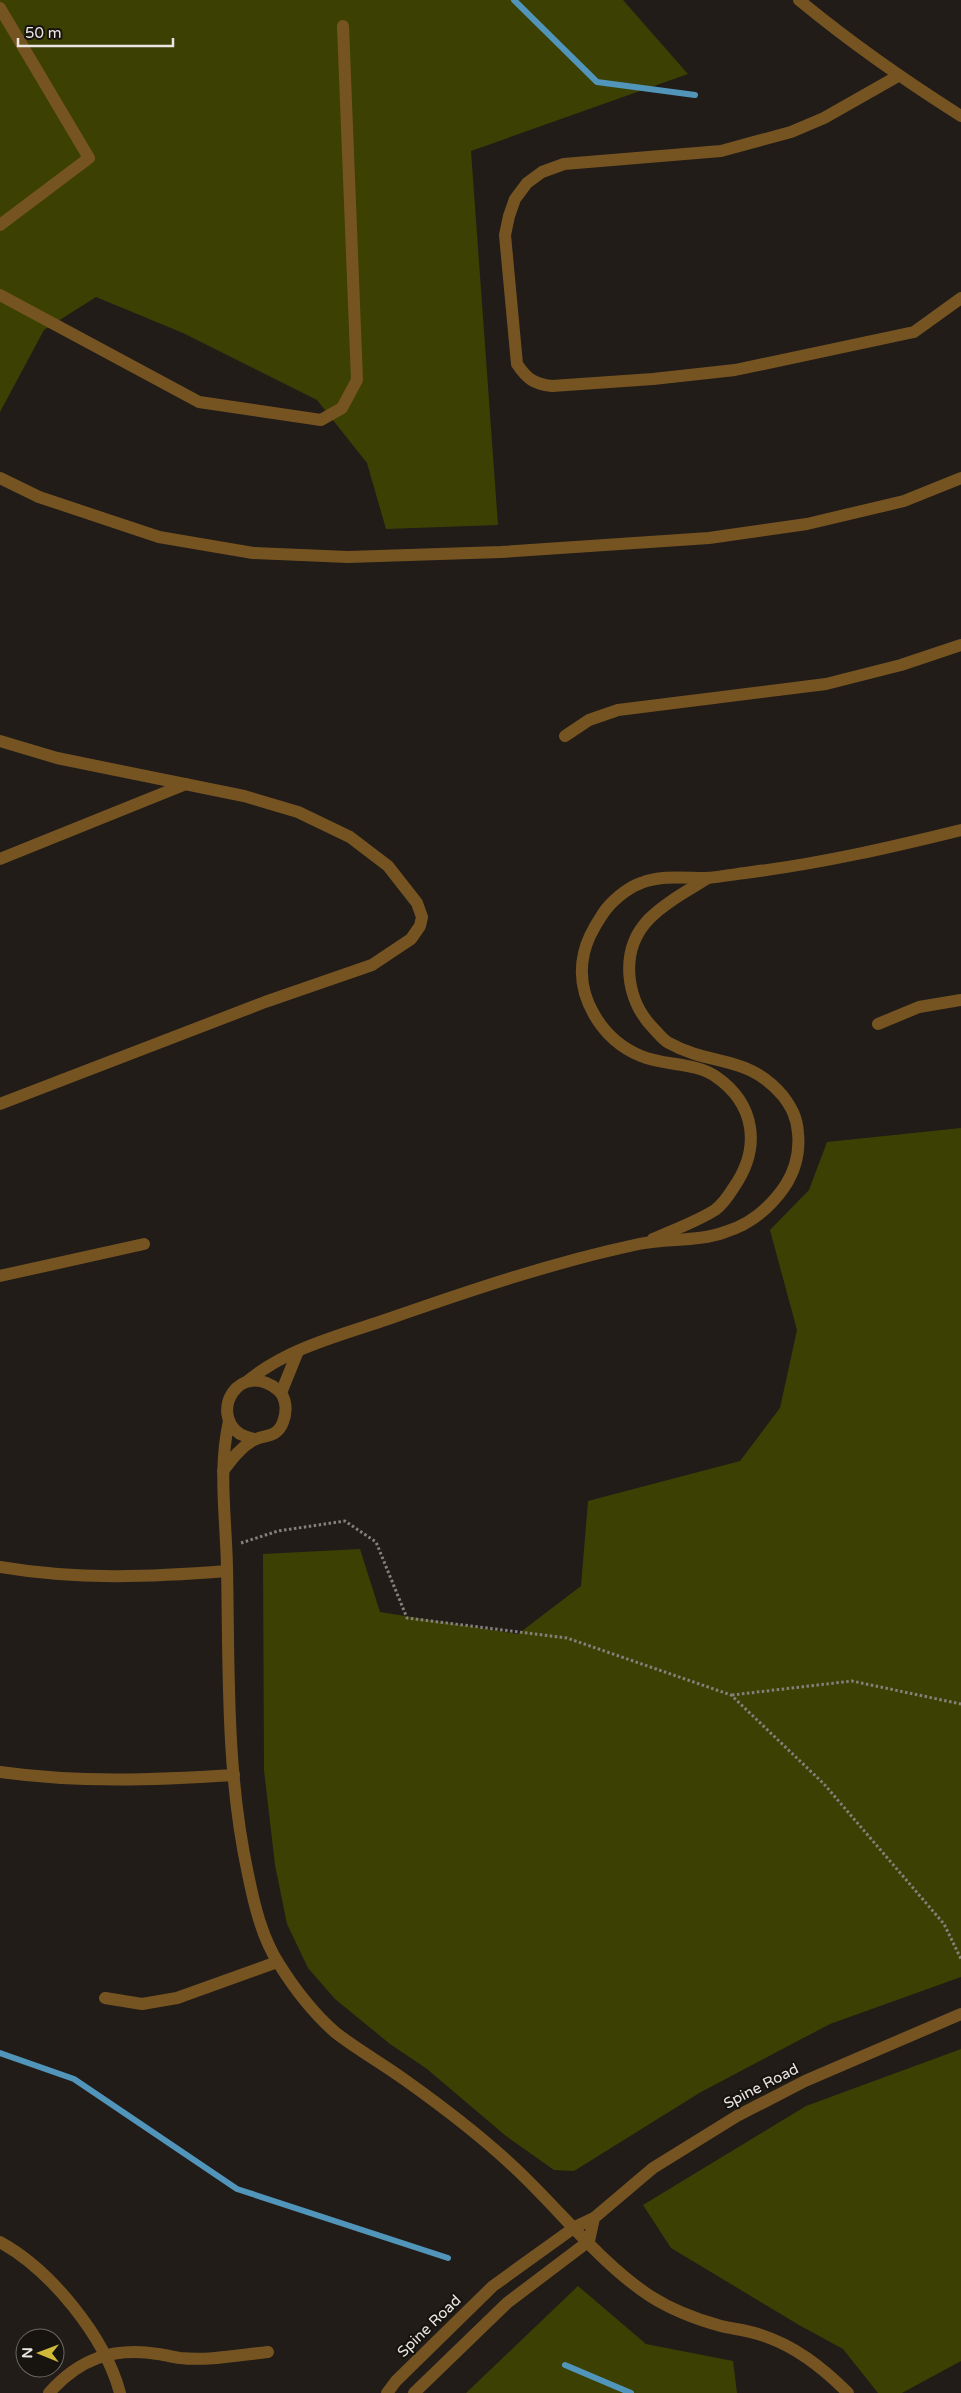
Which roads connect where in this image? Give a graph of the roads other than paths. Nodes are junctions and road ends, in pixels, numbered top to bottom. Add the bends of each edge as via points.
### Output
1 (799, 0) edge
2 (0, 8) edge
3 (343, 26) dead end
4 (898, 76) junction
5 (961, 116) edge
6 (0, 225) edge
7 (0, 295) edge
8 (961, 298) edge
9 (0, 478) edge
10 (961, 478) edge
11 (961, 645) edge
12 (565, 736) dead end
13 (0, 741) edge
14 (186, 784) junction
15 (961, 830) edge
16 (0, 859) edge
17 (708, 878) junction
18 (961, 1000) edge
19 (878, 1024) dead end
20 (0, 1104) edge
21 (144, 1244) dead end
22 (641, 1244) junction
23 (0, 1276) edge
24 (298, 1351) junction
25 (249, 1380) junction
26 (281, 1393) junction
27 (229, 1421) junction
28 (254, 1439) junction
29 (223, 1471) junction
30 (0, 1567) edge
31 (227, 1572) junction
32 (0, 1772) edge
33 (234, 1775) junction
34 (277, 1962) junction
35 (105, 1998) dead end
36 (961, 2014) edge
37 (594, 2218) junction
38 (575, 2227) junction
39 (589, 2241) junction
40 (0, 2242) edge
41 (268, 2352) dead end
42 (104, 2354) junction
43 (49, 2393) edge
44 (120, 2393) edge
45 (387, 2393) edge
46 (414, 2393) edge
47 (848, 2393) edge

1 - 4 street
2 - 6 street via 89,158
3 - 7 street via 357,380 342,408 321,420 199,402
4 - 5 street
4 - 8 street via 824,118 791,132 721,151 564,164 542,172 527,183 515,199 505,235 517,364 526,378 539,385 552,386 736,370 914,332
9 - 10 street via 39,497 159,537 253,553 348,557 501,552 709,538 807,524 904,500
11 - 12 street via 901,665 826,684 618,710 590,720
13 - 14 street via 57,758
14 - 16 street
14 - 20 street via 298,812 350,837 388,866 417,903 422,917 420,926 411,939 372,965 265,1002
15 - 17 street via 796,866
17 - 22 street via 649,919 634,939 629,962 630,987 647,1022 667,1042 697,1055 732,1063 770,1081 797,1118 799,1145 796,1165 769,1207 747,1223 724,1233
17 - 22 street via 662,878 642,882 624,892 605,910 590,933 583,954 586,998 598,1023 618,1044 642,1057 714,1075 734,1093 751,1128 751,1152 745,1172 716,1209
18 - 19 street via 919,1007
21 - 23 street
22 - 24 street via 443,1300
24 - 25 street via 265,1367
24 - 26 street
25 - 26 street via 267,1381
25 - 27 street via 230,1396 227,1408
26 - 28 street via 286,1408 282,1424 271,1436
27 - 28 street via 239,1434
27 - 29 street via 222,1449
28 - 29 street via 236,1452
29 - 31 street
30 - 31 street via 91,1576 148,1577
31 - 33 street via 228,1685
32 - 33 street via 77,1779 152,1780
33 - 34 street via 241,1844 255,1911
34 - 35 street via 177,1998 142,2004
34 - 38 street via 305,2000 336,2032 469,2129 515,2168
36 - 37 street, Spine Road via 806,2081 737,2116 653,2168
37 - 38 street, Spine Road
37 - 39 street
38 - 39 street
38 - 45 street, Spine Road via 493,2286
39 - 46 street via 507,2303
39 - 47 street via 648,2294 681,2314 758,2334 793,2348 825,2370
40 - 42 street via 55,2286 88,2327
41 - 42 street via 204,2358 133,2352
42 - 43 street via 61,2379
42 - 44 street

